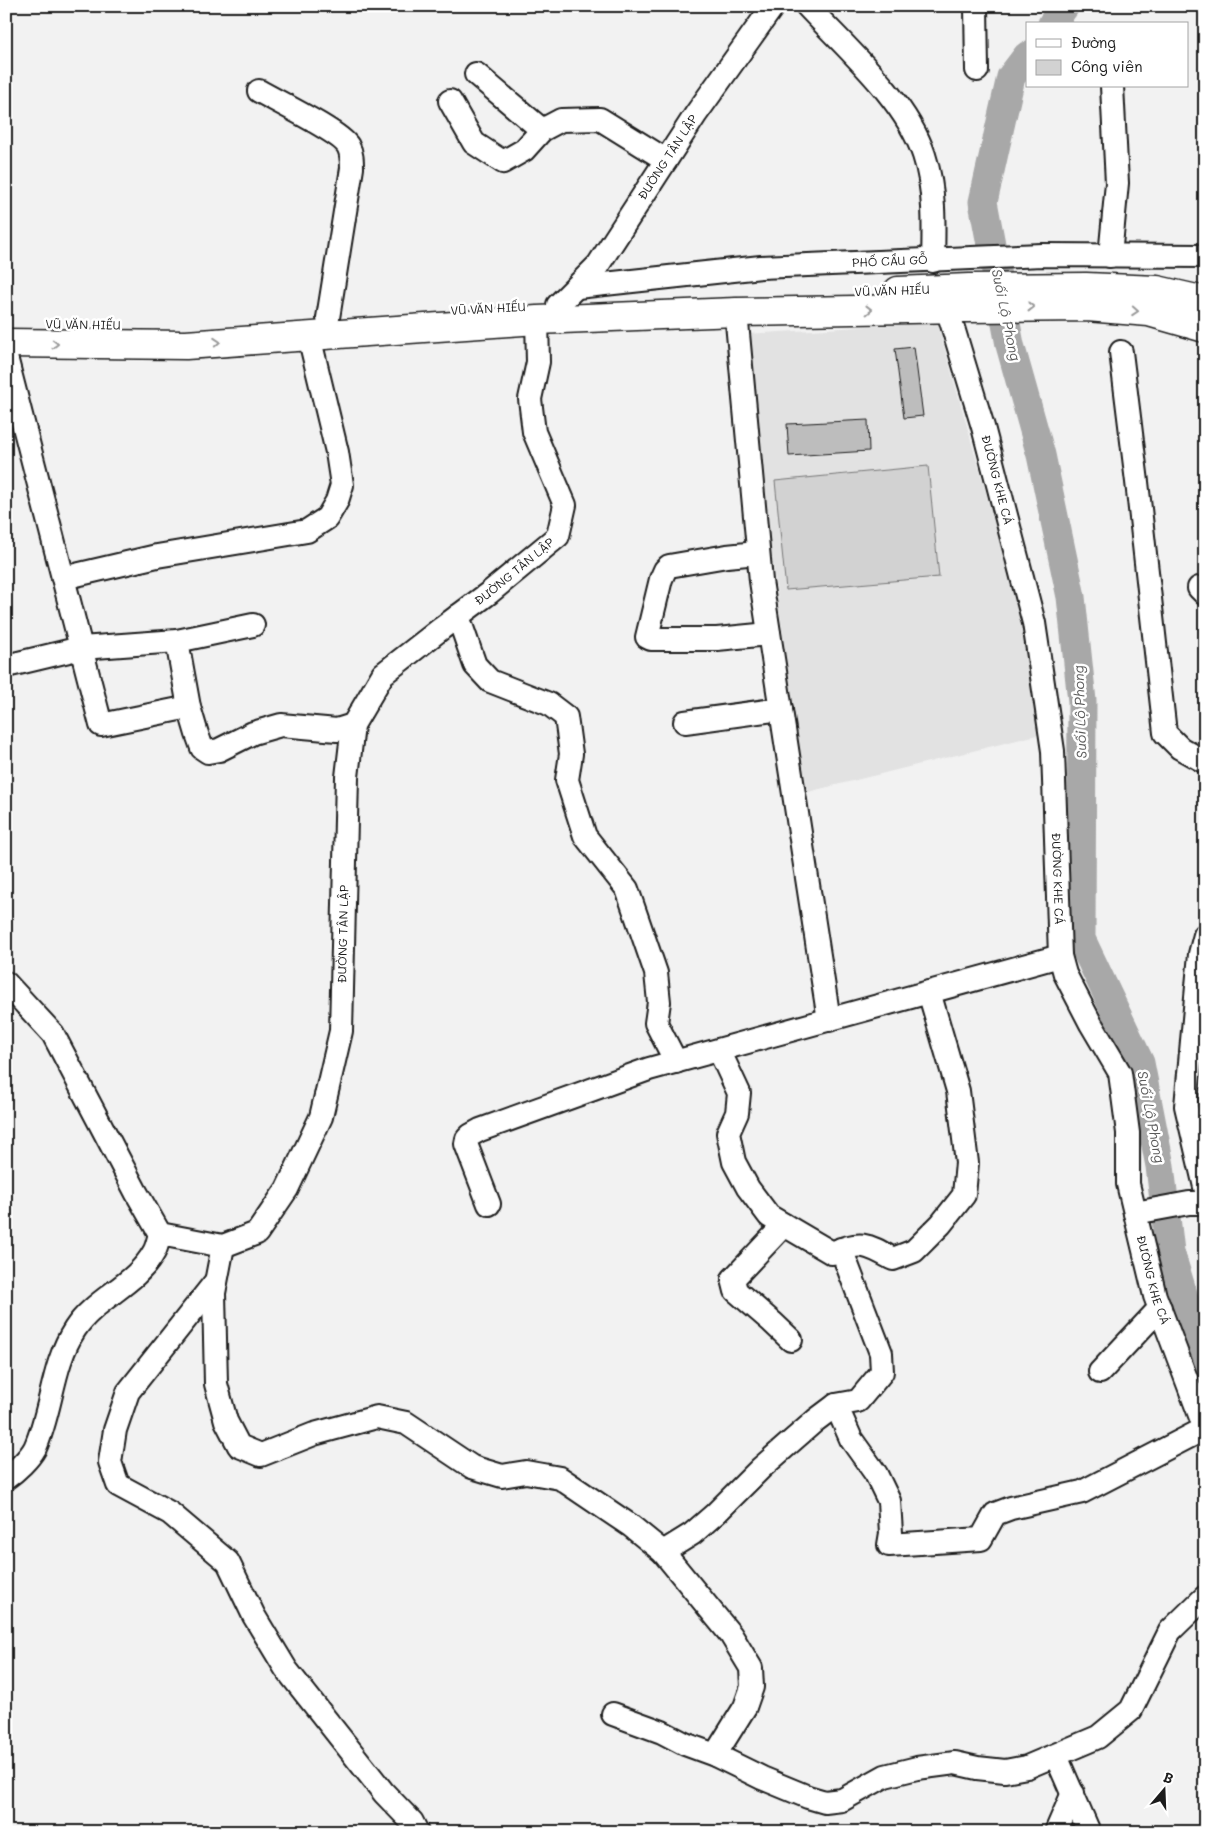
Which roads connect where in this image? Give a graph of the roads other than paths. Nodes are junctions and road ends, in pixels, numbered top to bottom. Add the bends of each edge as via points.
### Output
1 (807, 6) edge
2 (976, 6) edge
3 (763, 10) edge
4 (977, 70) dead end
5 (476, 74) dead end
6 (1112, 88) edge
7 (259, 91) dead end
8 (450, 101) dead end
9 (542, 130) junction
10 (666, 160) junction
11 (1110, 256) junction
12 (1205, 256) edge
13 (934, 261) junction
14 (1086, 297) junction
15 (960, 301) junction
16 (1205, 301) edge
17 (557, 304) junction
18 (736, 312) junction
19 (6, 324) edge
20 (319, 327) junction
21 (1205, 328) edge
22 (6, 343) edge
23 (1120, 352) dead end
24 (6, 357) edge
25 (757, 553) junction
26 (64, 578) junction
27 (458, 616) junction
28 (253, 625) dead end
29 (769, 634) junction
30 (177, 641) junction
31 (81, 648) junction
32 (6, 666) edge
33 (189, 707) junction
34 (781, 709) junction
35 (685, 722) dead end
36 (353, 725) junction
37 (1205, 762) edge
38 (1205, 935) edge
39 (1060, 956) junction
40 (6, 983) edge
41 (929, 992) junction
42 (829, 1020) junction
43 (719, 1050) junction
44 (676, 1062) junction
45 (1200, 1198) edge
46 (489, 1204) dead end
47 (1145, 1212) junction
48 (784, 1225) junction
49 (160, 1234) junction
50 (224, 1246) junction
51 (841, 1249) junction
52 (216, 1281) junction
53 (1160, 1308) junction
54 (790, 1340) dead end
55 (1100, 1372) dead end
56 (836, 1405) junction
57 (1204, 1431) edge
58 (6, 1478) edge
59 (663, 1552) junction
60 (1205, 1597) edge
61 (613, 1714) dead end
62 (715, 1755) junction
63 (1056, 1756) junction
64 (1073, 1793) junction
65 (416, 1832) edge
66 (1056, 1832) edge
67 (1089, 1832) edge

1 - 13 street via 891,96 914,130 925,156 932,198
2 - 4 street
3 - 10 street, ĐƯỜNG TÂN LẬP
5 - 9 street
6 - 11 street via 1117,182
7 - 20 street via 337,135 348,145 352,157
8 - 9 street via 474,143 503,162 524,150
9 - 10 street via 561,120 600,119
10 - 17 street, ĐƯỜNG TÂN LẬP via 598,265
11 - 12 street, PHỐ CẦU GỖ
11 - 13 street, PHỐ CẦU GỖ via 1042,255
13 - 17 street, PHỐ CẦU GỖ via 761,267
14 - 15 main road
14 - 16 main road via 1157,290
14 -> 21 main road
15 - 17 main road, VŨ VĂN HIẾU
18 -> 15 main road, VŨ VĂN HIẾU
15 - 39 street, ĐƯỜNG KHE CÁ via 983,427 1034,623 1052,751
17 - 18 main road, VŨ VĂN HIẾU
17 - 20 main road, VŨ VĂN HIẾU
17 - 27 street, ĐƯỜNG TÂN LẬP via 530,399 534,432 565,505 558,536
18 - 25 street
19 - 20 main road, VŨ VĂN HIẾU
22 -> 20 main road, VŨ VĂN HIẾU via 186,345
20 - 26 street via 342,485 328,518 307,530 157,556
23 - 37 street via 1165,733 1180,748
24 - 26 street
25 - 29 street
25 - 29 street via 669,566 661,579 647,637 660,640 716,639
26 - 31 street
27 - 36 street, ĐƯỜNG TÂN LẬP via 384,674
27 - 44 street via 475,665 490,681 549,704 566,717 571,754 567,780 585,836 627,890 656,972 659,1002 656,1023
28 - 30 street
29 - 34 street
30 - 31 street
30 - 33 street
31 - 32 street
31 - 33 street via 101,725
33 - 36 street via 199,742 208,752 260,730 281,725 337,730
34 - 35 street
34 - 42 street
36 - 50 street, ĐƯỜNG TÂN LẬP via 347,777 341,1032 321,1117 287,1190 257,1233
38 - 45 street via 1200,954 1186,1106
39 - 41 street
39 - 47 street, ĐƯỜNG KHE CÁ via 1065,974 1120,1073 1128,1133 1128,1184
40 - 49 street via 53,1034
41 - 42 street
41 - 51 street via 958,1091 967,1163 964,1195 914,1251 893,1260 870,1246 850,1245
42 - 43 street
43 - 44 street
43 - 48 street via 739,1093 737,1113 728,1133 734,1162 769,1216
44 - 46 street via 614,1081 471,1135 466,1144
45 - 47 street
47 - 53 street, ĐƯỜNG KHE CÁ via 1155,1296
48 - 51 street via 832,1253
48 - 54 street via 733,1279 736,1292
49 - 50 street
49 - 58 street via 154,1252 141,1269 87,1314 75,1329 59,1366 34,1448
50 - 52 street
51 - 56 street via 881,1353 882,1372 858,1402
52 - 59 street via 216,1384 226,1421 239,1446 261,1455 314,1434 377,1417 406,1423 472,1467 502,1476 526,1472 560,1478
52 - 65 street via 128,1392 115,1430 110,1462 118,1484 170,1513 228,1562 254,1616 286,1669 384,1793 412,1822
53 - 55 street
53 - 57 street, ĐƯỜNG KHE CÁ
56 - 57 street via 851,1439 876,1474 889,1501 889,1545 981,1539 994,1514 1082,1492
56 - 59 street via 761,1468 692,1534
59 - 62 street via 731,1635 751,1668 752,1687 745,1707
60 - 63 street via 1170,1630 1131,1710 1098,1737
61 - 62 street
62 - 63 street via 771,1782 825,1802 842,1800 885,1776 917,1768 955,1763 1005,1771 1028,1767
63 - 64 street
64 - 66 street
64 - 67 street

